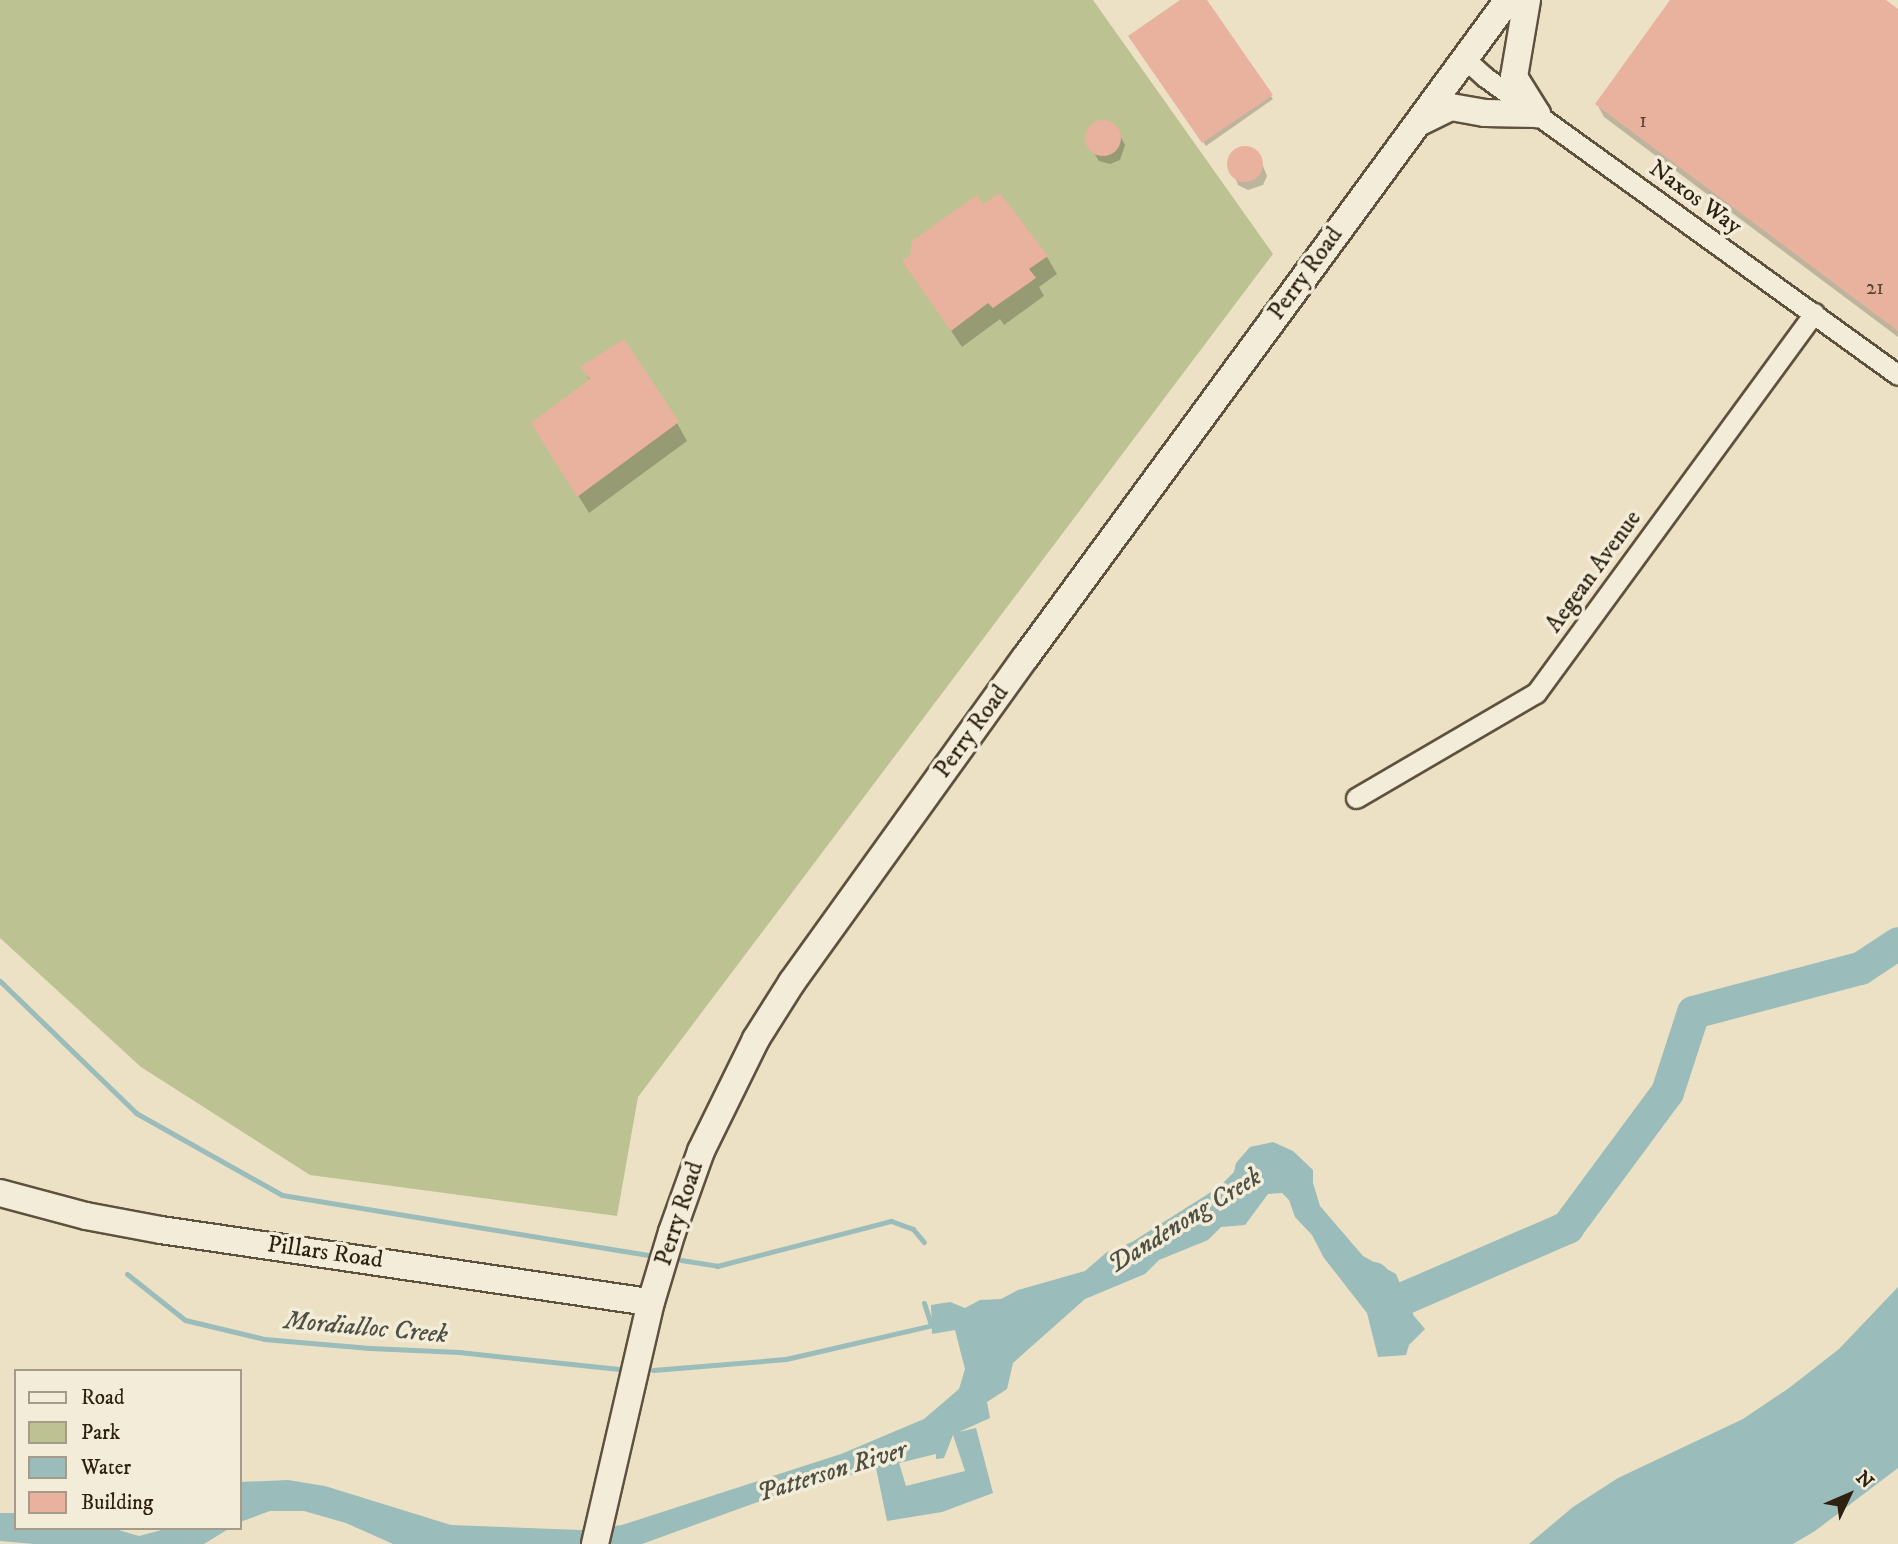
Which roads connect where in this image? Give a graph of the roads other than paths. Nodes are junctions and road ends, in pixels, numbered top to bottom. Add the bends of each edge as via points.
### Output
1 (1508, 0) edge
2 (1527, 0) edge
3 (1465, 59) junction
4 (1537, 114) junction
5 (1417, 123) junction
6 (1814, 313) junction
7 (1898, 375) edge
8 (1356, 798) dead end
9 (0, 1193) edge
10 (651, 1302) junction
11 (595, 1544) edge

1 - 3 main road, Perry Road
2 - 4 main road via 1514,77
3 - 4 street, Naxos Way
3 - 5 main road, Perry Road
4 - 5 main road via 1451,107
4 - 6 street, Naxos Way
5 - 10 main road, Perry Road via 792,982 755,1039 701,1151
6 - 7 street, Naxos Way
6 - 8 street, Aegean Avenue via 1536,693
9 - 10 main road, Pillars Road via 161,1230
10 - 11 main road, Perry Road

